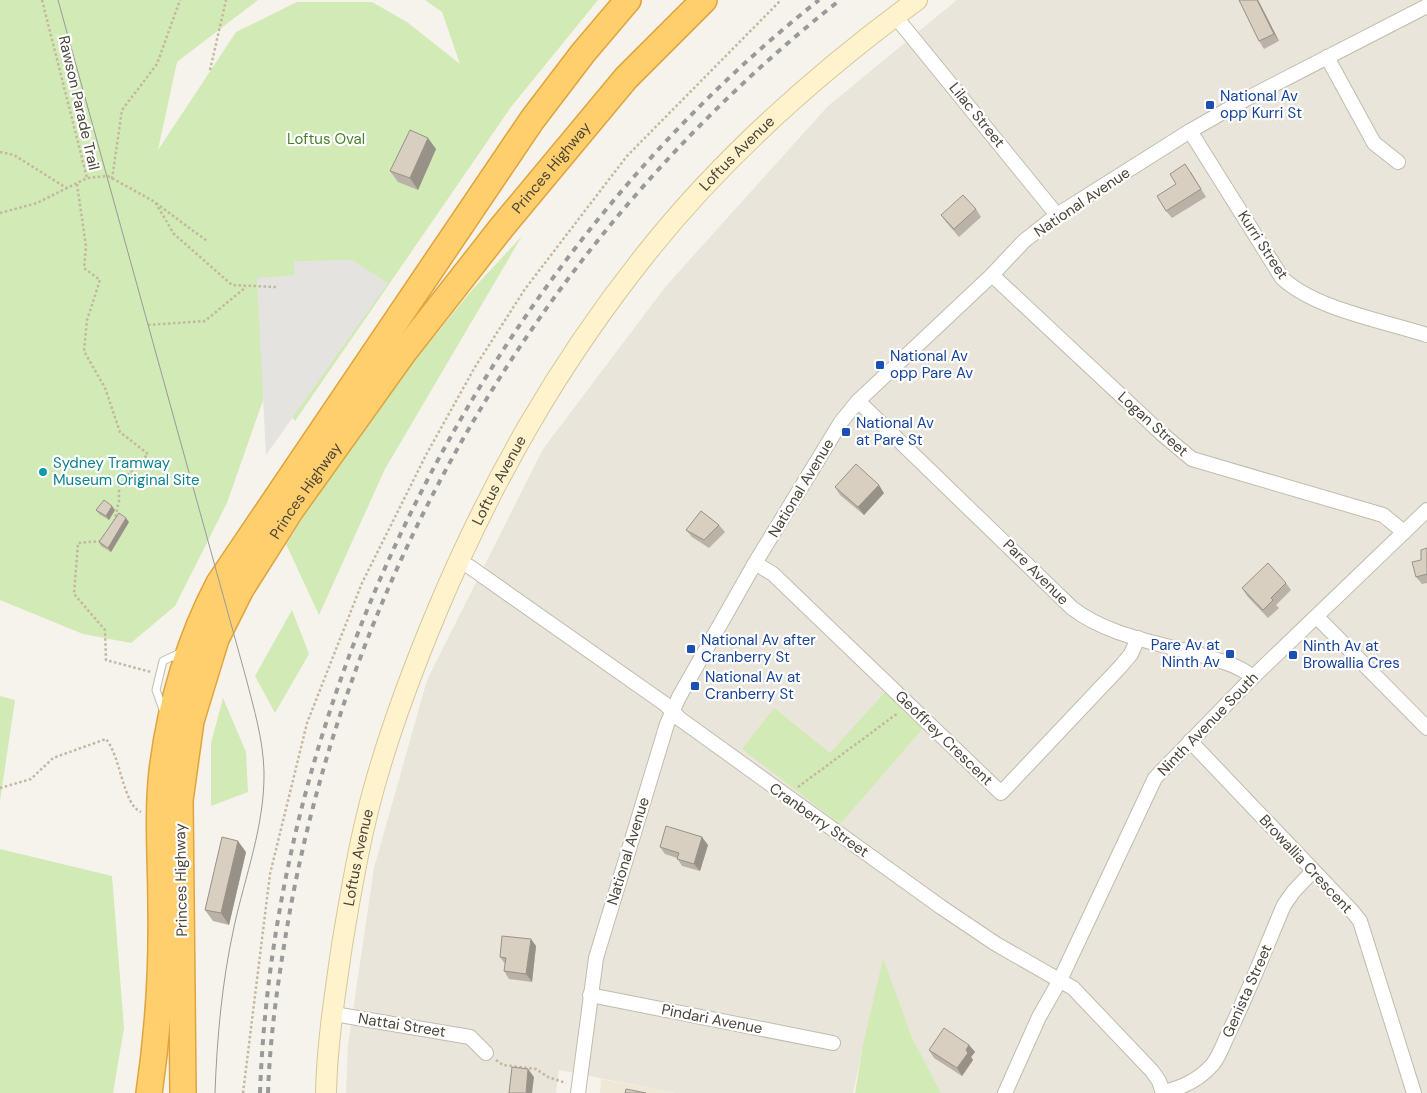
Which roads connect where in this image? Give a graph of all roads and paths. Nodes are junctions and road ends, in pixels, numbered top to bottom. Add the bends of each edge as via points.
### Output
1 (42, 0) edge
2 (180, 0) edge
3 (226, 0) edge
4 (628, 0) edge
5 (682, 0) edge
6 (704, 0) edge
7 (781, 0) edge
8 (917, 0) edge
9 (1427, 6) edge
10 (895, 16) junction
11 (1327, 57) junction
12 (210, 70) dead end
13 (626, 78) junction
14 (1190, 131) junction
15 (0, 152) edge
16 (1398, 162) dead end
17 (87, 178) junction
18 (112, 179) junction
19 (77, 184) junction
20 (68, 189) junction
21 (155, 202) junction
22 (0, 213) edge
23 (1057, 215) junction
24 (207, 241) dead end
25 (992, 275) junction
26 (247, 286) junction
27 (276, 287) dead end
28 (148, 325) dead end
29 (1427, 335) edge
30 (858, 401) junction
31 (1427, 510) edge
32 (113, 527) edge
33 (1404, 532) junction
34 (107, 534) edge
35 (458, 561) junction
36 (755, 563) junction
37 (1317, 617) junction
38 (1138, 638) junction
39 (190, 648) junction
40 (160, 674) junction
41 (1253, 677) junction
42 (909, 704) junction
43 (673, 710) junction
44 (169, 726) junction
45 (1427, 728) edge
46 (1190, 741) junction
47 (0, 788) edge
48 (785, 796) junction
49 (159, 818) junction
50 (1313, 871) junction
51 (1060, 980) junction
52 (590, 995) junction
53 (334, 1014) junction
54 (833, 1043) dead end
55 (486, 1053) joint
56 (579, 1090) edge
57 (149, 1093) edge
58 (182, 1093) edge
59 (243, 1093) edge
60 (326, 1093) edge
61 (1005, 1093) edge
62 (1163, 1093) edge
63 (1414, 1093) edge

1 - 17 path, Rawson Parade Trail
2 - 18 path via 157,64 122,110
3 - 12 path
4 - 39 highway, Princes Highway via 538,112 465,217 219,583
5 - 13 highway
6 - 13 highway, Princes Highway
7 - 59 path via 627,156 525,289 475,367 362,583 307,723 270,874
8 - 10 street, Loftus Avenue
9 - 11 street, National Avenue
10 - 23 street, Lilac Street
10 - 35 street, Loftus Avenue via 838,61 757,133 650,249 564,366 530,420
11 - 14 street, National Avenue
11 - 16 street via 1374,143
13 - 58 highway, Princes Highway via 502,227 358,414 249,575 216,640 191,721 180,800
14 - 23 street, National Avenue
14 - 29 street, Kurri Street via 1282,278 1293,288 1319,302
15 - 20 path via 14,155
17 - 18 path via 108,176
17 - 19 path, Rawson Parade Trail
18 - 21 path
19 - 20 path, Rawson Parade Trail
19 - 32 path via 86,246 84,268 100,280 87,320 84,351 105,388 120,432 148,454 119,484
20 - 22 path, Rawson Parade Trail via 37,203
21 - 24 path
21 - 26 path via 174,234 186,246 232,286
23 - 25 street, National Avenue via 1024,241
25 - 30 street, National Avenue
25 - 33 street, Logan Street via 1160,433 1192,459 1382,515
26 - 27 path
26 - 28 path via 205,321
30 - 36 street, National Avenue via 841,422
30 - 38 street, Pare Avenue via 1072,608 1088,620
31 - 33 street, Ninth Avenue South
33 - 37 street, Ninth Avenue South
34 - 40 path via 101,542 78,543 74,594 105,630 106,660
35 - 43 street, Cranberry Street
35 - 53 street, Loftus Avenue via 400,704 366,817 351,892
36 - 42 street, Geoffrey Crescent via 773,574
36 - 43 street, National Avenue
37 - 41 street, Ninth Avenue South
37 - 45 street
38 - 41 street, Pare Avenue via 1234,664
38 - 42 street, Geoffrey Crescent via 1121,666 1001,793
39 - 40 lane via 163,661
39 - 44 highway, Princes Highway
40 - 44 lane via 156,690
41 - 46 street, Ninth Avenue South
42 - 48 path
43 - 48 street, Cranberry Street via 680,720
43 - 52 street, National Avenue via 605,924
44 - 49 highway, Princes Highway
46 - 50 street, Browallia Crescent
46 - 51 street, Ninth Avenue South via 1155,778
47 - 49 path via 31,779 53,758 106,738 114,748 130,804
48 - 51 street, Cranberry Street via 996,944
49 - 57 highway, Princes Highway via 160,1001
50 - 62 street, Genista Street via 1284,905 1240,1010 1214,1062 1190,1082
50 - 63 street, Browallia Crescent via 1360,921
51 - 61 street, Ninth Avenue South via 1039,1017
51 - 62 street, Cranberry Street via 1086,1000 1142,1059 1159,1081
52 - 54 street, Pindari Avenue
52 - 56 street, National Avenue
53 - 55 street, Nattai Street via 473,1032
53 - 60 street, Loftus Avenue
55 - 56 path via 503,1065 536,1069

